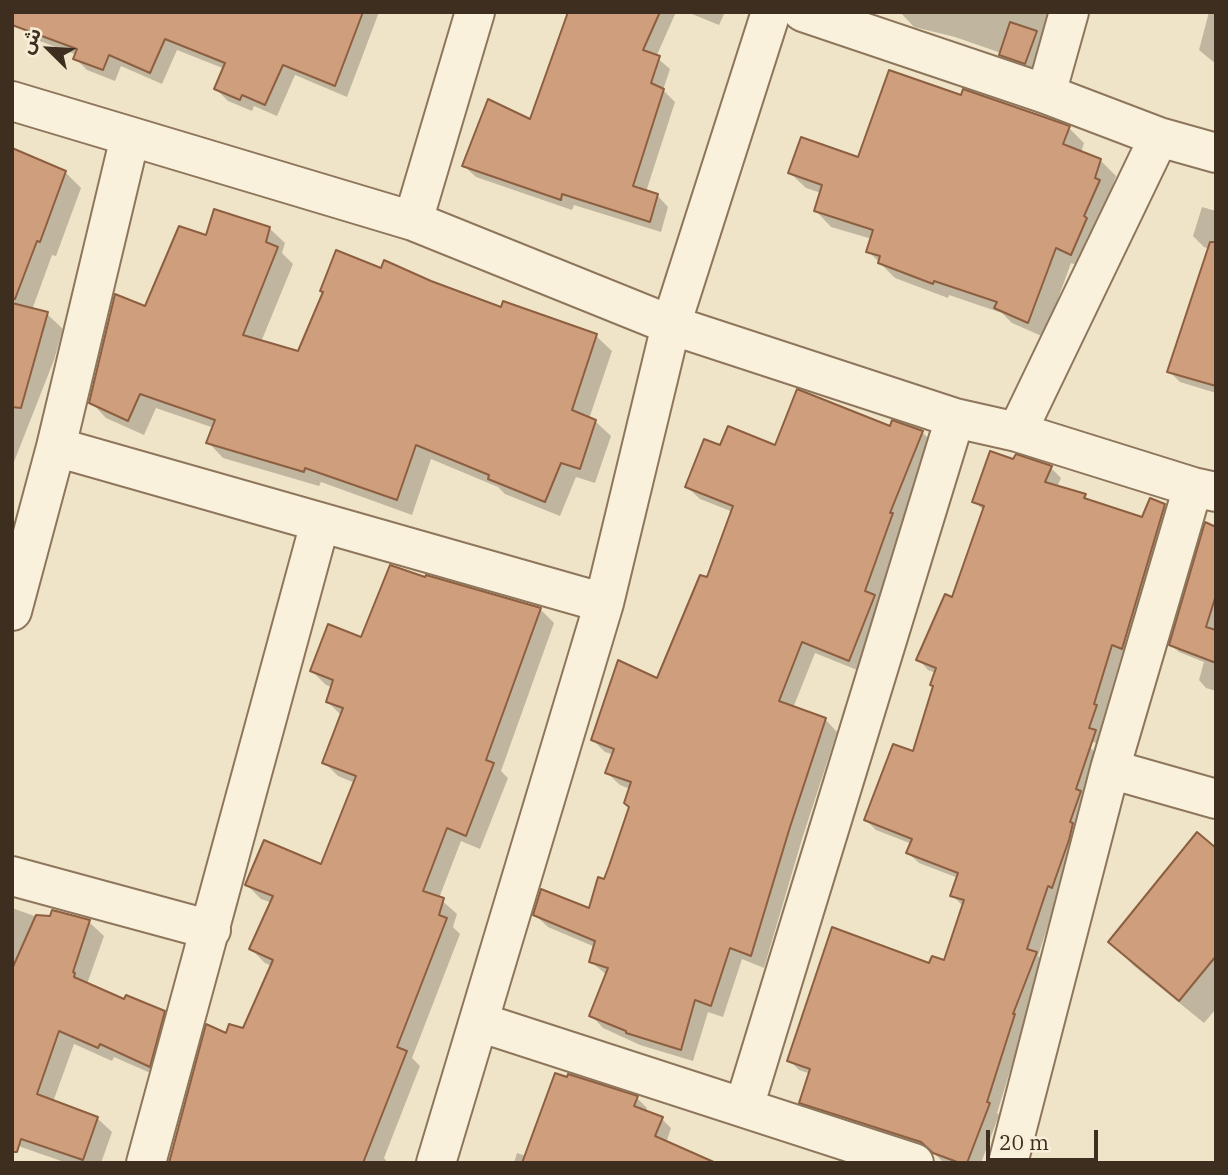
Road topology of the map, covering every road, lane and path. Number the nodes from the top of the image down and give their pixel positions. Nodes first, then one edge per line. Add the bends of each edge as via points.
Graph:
1 (475, 12) edge
2 (771, 12) edge
3 (803, 12) edge
4 (1069, 12) edge
5 (1046, 94) junction
6 (12, 101) edge
7 (130, 136) junction
8 (1159, 137) junction
9 (1216, 153) edge
10 (413, 220) junction
11 (671, 325) junction
12 (955, 418) junction
13 (1017, 432) junction
14 (56, 447) junction
15 (1205, 490) edge
16 (320, 523) junction
17 (604, 603) junction
18 (12, 611) edge
19 (1110, 769) junction
20 (1216, 799) edge
21 (12, 876) edge
22 (211, 930) junction
23 (478, 1022) junction
24 (744, 1107) junction
25 (821, 1148) edge
26 (146, 1163) edge
27 (436, 1163) edge
28 (914, 1163) edge
29 (1009, 1163) edge

1 - 10 street
2 - 11 street
3 - 5 street
4 - 5 street
5 - 8 street
6 - 7 street
7 - 10 street
7 - 14 street
8 - 9 street
8 - 13 street
10 - 11 street
11 - 12 street
11 - 17 street
12 - 13 street
12 - 24 street
13 - 15 street
14 - 16 street
14 - 18 street
15 - 19 street
16 - 17 street
16 - 22 street
17 - 23 street
19 - 20 street
19 - 29 street
21 - 22 street
22 - 26 street
23 - 24 street
23 - 27 street
24 - 25 street
25 - 28 street

